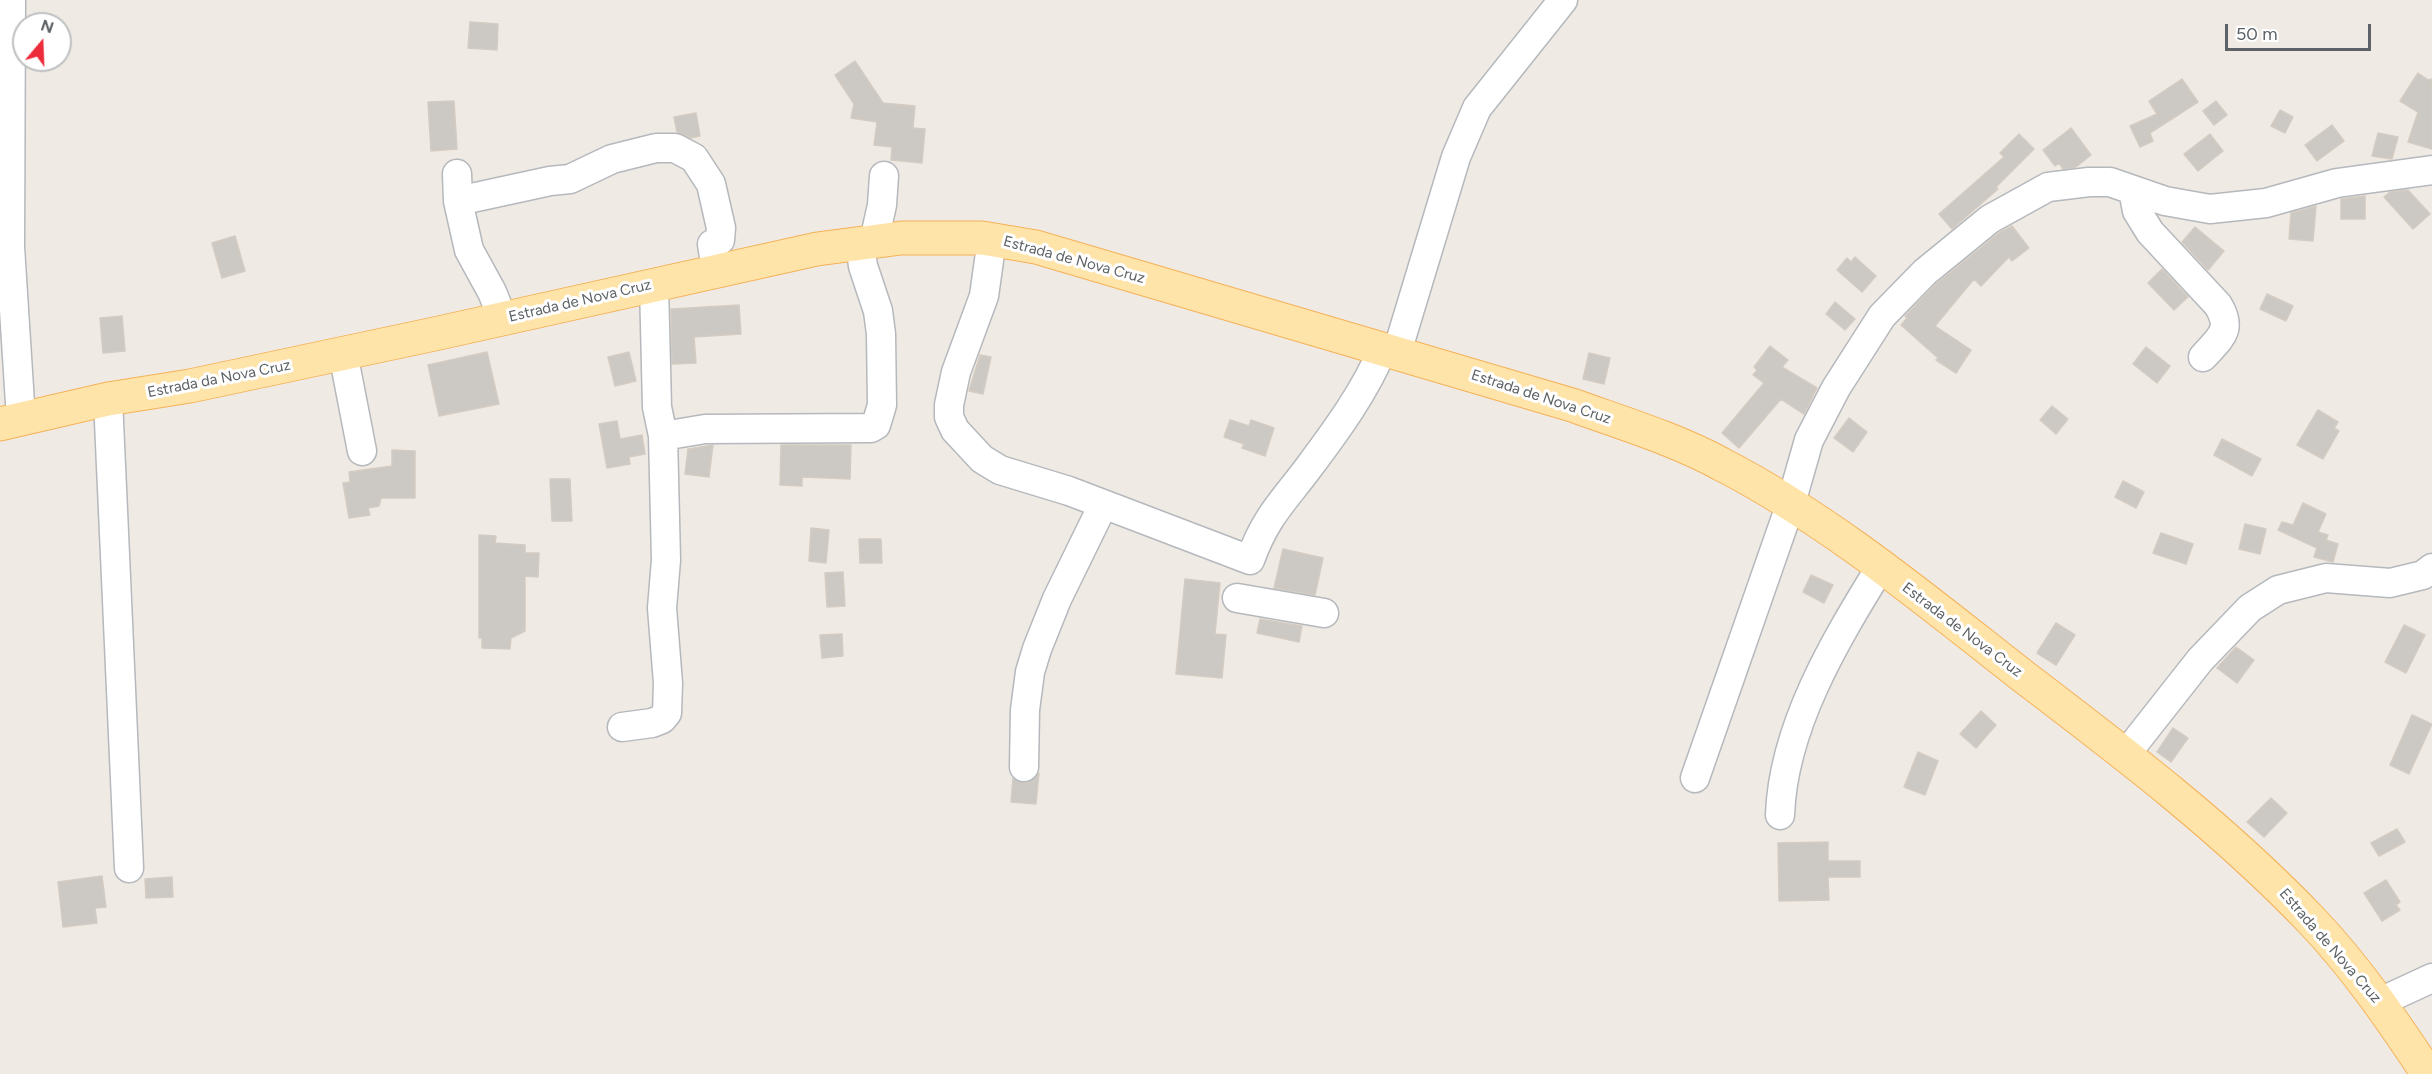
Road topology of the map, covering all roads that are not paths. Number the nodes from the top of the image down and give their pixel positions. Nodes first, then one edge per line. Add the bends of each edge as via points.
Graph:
1 (11, 0) edge
2 (1563, 0) edge
3 (2432, 170) edge
4 (884, 176) dead end
5 (2133, 190) junction
6 (5, 194) edge
7 (992, 239) junction
8 (867, 242) junction
9 (716, 270) junction
10 (654, 285) junction
11 (503, 319) junction
12 (439, 333) joint
13 (1390, 350) junction
14 (343, 353) junction
15 (2203, 357) dead end
16 (108, 399) junction
17 (10, 421) edge
18 (663, 436) junction
19 (362, 451) dead end
20 (1791, 503) junction
21 (1104, 505) junction
22 (1250, 560) junction
23 (1880, 568) junction
24 (2432, 568) edge
25 (1324, 613) dead end
26 (622, 727) dead end
27 (2126, 754) junction
28 (1024, 767) dead end
29 (1695, 778) dead end
30 (1780, 815) dead end
31 (129, 868) dead end
32 (2432, 978) edge
33 (2380, 1002) junction
34 (2428, 1074) edge

1 - 6 street
2 - 13 street via 1477,108 1468,125
3 - 5 street via 2337,183 2266,203 2210,209 2165,201
4 - 8 street via 882,205
5 - 15 street via 2137,210 2150,232 2226,317 2226,327
5 - 20 street via 2110,182 2048,187 1990,219 1924,272 1882,316 1836,388 1809,440
6 - 17 street
7 - 8 main road, Estrada de Nova Cruz via 901,238
7 - 13 main road, Estrada de Nova Cruz via 1036,247
7 - 21 street via 984,296 956,372 949,405 955,430 982,459 1000,470
8 - 9 main road, Estrada de Nova Cruz
8 - 18 street via 863,266 881,334 882,405 876,425 705,429
9 - 10 main road, Estrada de Nova Cruz
9 - 11 street via 711,248 720,240 716,197 694,158 675,148 656,148 612,159 570,179 457,188 469,250
10 - 11 main road, Estrada de Nova Cruz
10 - 18 street via 657,407
11 - 12 main road, Estrada de Nova Cruz
12 - 14 main road, Estrada da Nova Cruz
13 - 20 main road, Estrada de Nova Cruz via 1639,429 1719,462
13 - 22 street via 1265,524
14 - 16 main road, Estrada da Nova Cruz
14 - 19 street
16 - 17 main road, Estrada da Nova Cruz
16 - 31 street
18 - 26 street via 666,560 662,609 667,713 652,723
20 - 23 main road, Estrada de Nova Cruz
20 - 29 street
21 - 22 street
21 - 28 street via 1057,599 1030,672
22 - 25 street via 1234,608
23 - 27 main road, Estrada de Nova Cruz
23 - 30 street via 1856,607 1802,716 1785,771
24 - 27 street via 2423,575 2390,583 2326,578 2278,590 2250,608 2200,660
27 - 33 main road, Estrada de Nova Cruz via 2270,879 2313,922
32 - 33 street
33 - 34 main road, Estrada de Nova Cruz

